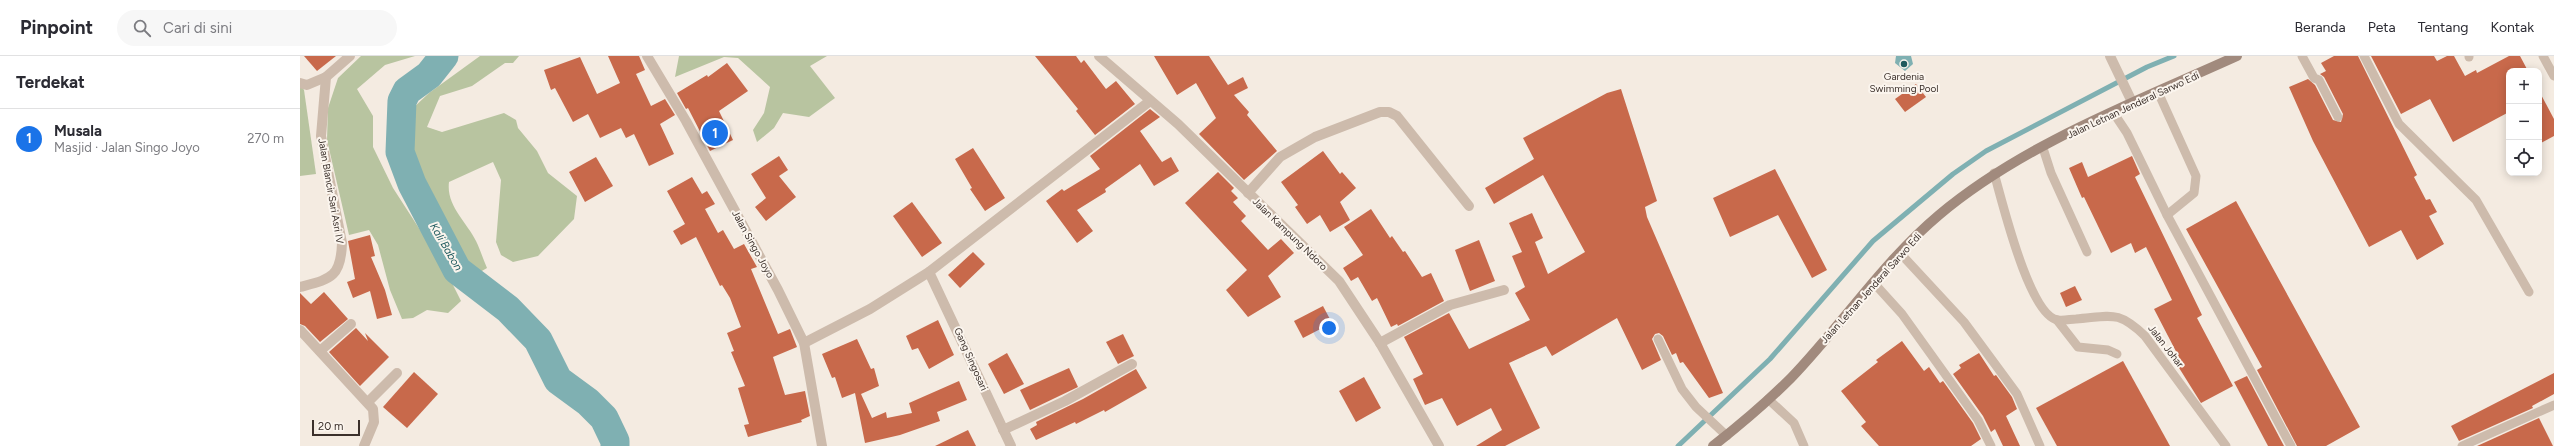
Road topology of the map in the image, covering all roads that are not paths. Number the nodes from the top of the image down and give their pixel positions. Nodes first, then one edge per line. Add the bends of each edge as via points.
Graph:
1 (350, 56) edge
2 (647, 56) edge
3 (1099, 56) edge
4 (2237, 56) edge
5 (2302, 56) edge
6 (2364, 56) edge
7 (2542, 56) edge
8 (2112, 60) edge
9 (2554, 76) edge
10 (326, 77) junction
11 (300, 83) edge
12 (2158, 92) junction
13 (1150, 101) junction
14 (2133, 104) junction
15 (2113, 112) junction
16 (2338, 117) dead end
17 (2043, 148) junction
18 (1994, 173) junction
19 (1248, 193) junction
20 (1469, 206) dead end
21 (2167, 215) junction
22 (2087, 252) dead end
23 (1900, 253) junction
24 (929, 272) junction
25 (1873, 282) junction
26 (300, 288) edge
27 (1504, 290) dead end
28 (2529, 292) dead end
29 (2057, 320) junction
30 (351, 324) dead end
31 (300, 330) edge
32 (1658, 340) dead end
33 (804, 343) junction
34 (1380, 343) junction
35 (320, 351) junction
36 (2117, 354) dead end
37 (1132, 364) dead end
38 (397, 373) dead end
39 (1768, 399) junction
40 (368, 402) junction
41 (2554, 404) edge
42 (1003, 430) junction
43 (1727, 436) junction
44 (364, 446) edge
45 (822, 446) edge
46 (1011, 446) edge
47 (1439, 446) edge
48 (1713, 446) edge
49 (1804, 446) edge
50 (1991, 446) edge
51 (2040, 446) edge
52 (2226, 446) edge
53 (2291, 446) edge
54 (2462, 446) edge

1 - 10 street
2 - 33 street, Jalan Singo Joyo via 686,121
3 - 13 street, Jalan Kampung Ndoro
4 - 12 main road, Jalan Letnan Jenderal Sarwo Edi
5 - 16 lane via 2314,78 2319,80
6 - 28 lane via 2399,124 2476,200
7 - 9 lane
8 - 14 street
10 - 11 street via 307,85
10 - 26 street, Jalan Blancir Sari Asri IV via 321,136 342,243 342,261 331,277
12 - 14 main road, Jalan Letnan Jenderal Sarwo Edi
12 - 21 lane via 2196,176 2194,193
13 - 19 street, Jalan Kampung Ndoro via 1178,124
13 - 24 street
14 - 15 main road, Jalan Letnan Jenderal Sarwo Edi
15 - 17 main road, Jalan Letnan Jenderal Sarwo Edi
15 - 21 lane via 2127,133
17 - 18 main road, Jalan Letnan Jenderal Sarwo Edi
17 - 22 lane via 2051,173
18 - 23 main road, Jalan Letnan Jenderal Sarwo Edi via 1937,216
18 - 29 lane via 2022,268 2041,307 2046,314
19 - 20 street via 1280,157 1315,137 1380,112 1389,112 1397,116
19 - 34 street, Jalan Kampung Ndoro via 1339,281
21 - 53 lane
23 - 25 main road, Jalan Letnan Jenderal Sarwo Edi
23 - 51 lane via 1964,322 2016,394
24 - 33 street via 870,309
24 - 42 street, Gang Singosari
25 - 39 main road, Jalan Letnan Jenderal Sarwo Edi via 1791,377
25 - 50 lane via 1902,314 1978,420
27 - 34 street via 1450,305
29 - 36 lane via 2078,347 2108,350
29 - 52 lane, Jalan Johar via 2117,315 2130,322 2146,336
30 - 35 street
31 - 35 street
32 - 43 lane via 1682,388 1696,407
33 - 45 street, Jalan Singo Joyo
34 - 47 street, Jalan Kampung Ndoro
35 - 40 street
37 - 42 street via 1065,401
38 - 40 street
39 - 43 main road, Jalan Letnan Jenderal Sarwo Edi
39 - 49 lane via 1794,423
40 - 44 street via 373,409 374,422
41 - 54 lane
42 - 46 street, Gang Singosari
43 - 48 main road, Jalan Letnan Jenderal Sarwo Edi

